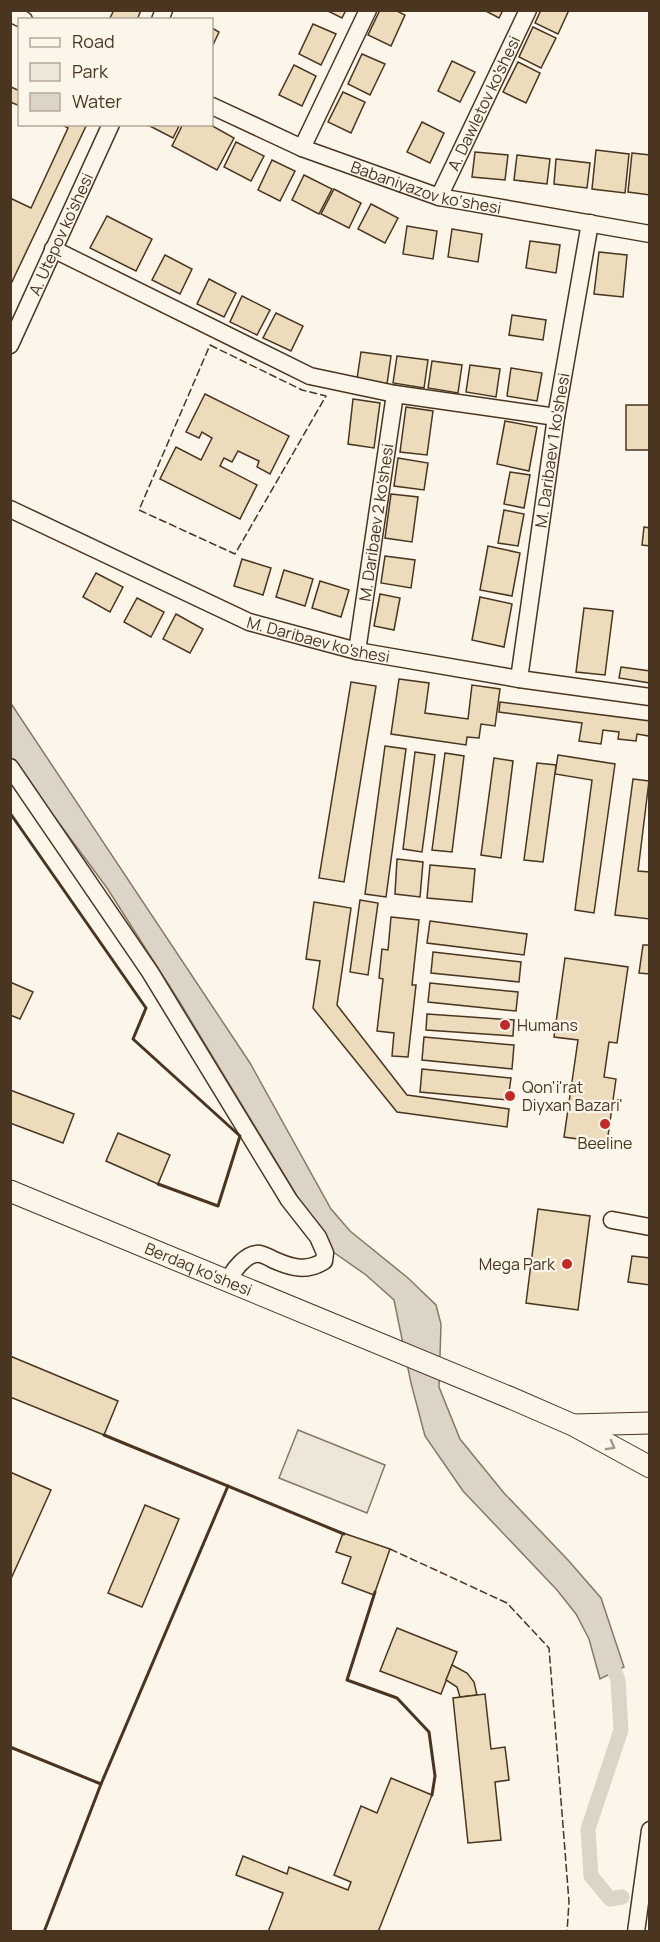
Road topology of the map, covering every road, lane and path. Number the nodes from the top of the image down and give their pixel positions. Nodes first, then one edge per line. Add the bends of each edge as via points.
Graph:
1 (368, 10) edge
2 (528, 10) edge
3 (213, 106) edge
4 (110, 126) edge
5 (302, 148) junction
6 (439, 197) junction
7 (590, 223) junction
8 (650, 234) edge
9 (53, 249) junction
10 (10, 345) edge
11 (396, 394) junction
12 (556, 417) junction
13 (10, 509) edge
14 (357, 651) junction
15 (519, 679) junction
16 (650, 698) edge
17 (10, 767) edge
18 (10, 1191) edge
19 (612, 1220) dead end
20 (650, 1227) edge
21 (228, 1281) junction
22 (650, 1423) edge
23 (573, 1425) junction
24 (650, 1467) edge
25 (650, 1830) edge
26 (636, 1932) edge

1 - 5 street
2 - 6 street, A. Dawletov ko'shesi
3 - 5 street, Babaniyazov ko‘shesi
4 - 9 street, A. Utepov ko'shesi
5 - 6 street, Babaniyazov ko‘shesi
6 - 7 street, Babaniyazov ko‘shesi
7 - 8 street, Babaniyazov ko‘shesi
7 - 12 street, M. Daribaev 1 ko'shesi
9 - 10 street, A. Utepov ko'shesi
9 - 11 street via 310,376
11 - 12 street
11 - 14 street, M. Daribaev 2 ko'shesi
12 - 15 street, M. Daribaev 1 ko'shesi
13 - 14 street, M. Daribaev ko'shesi via 249,622
14 - 15 street, M. Daribaev ko'shesi
15 - 16 street, M. Daribaev ko'shesi
17 - 21 street via 150,972 325,1253 324,1262 313,1269 290,1267 259,1254 234,1269
18 - 21 main road, Berdaq ko'shesi
19 - 20 street
21 - 23 main road, Berdaq ko'shesi
22 - 23 main road
23 -> 24 main road, Berdaq ko'shesi
25 - 26 street

